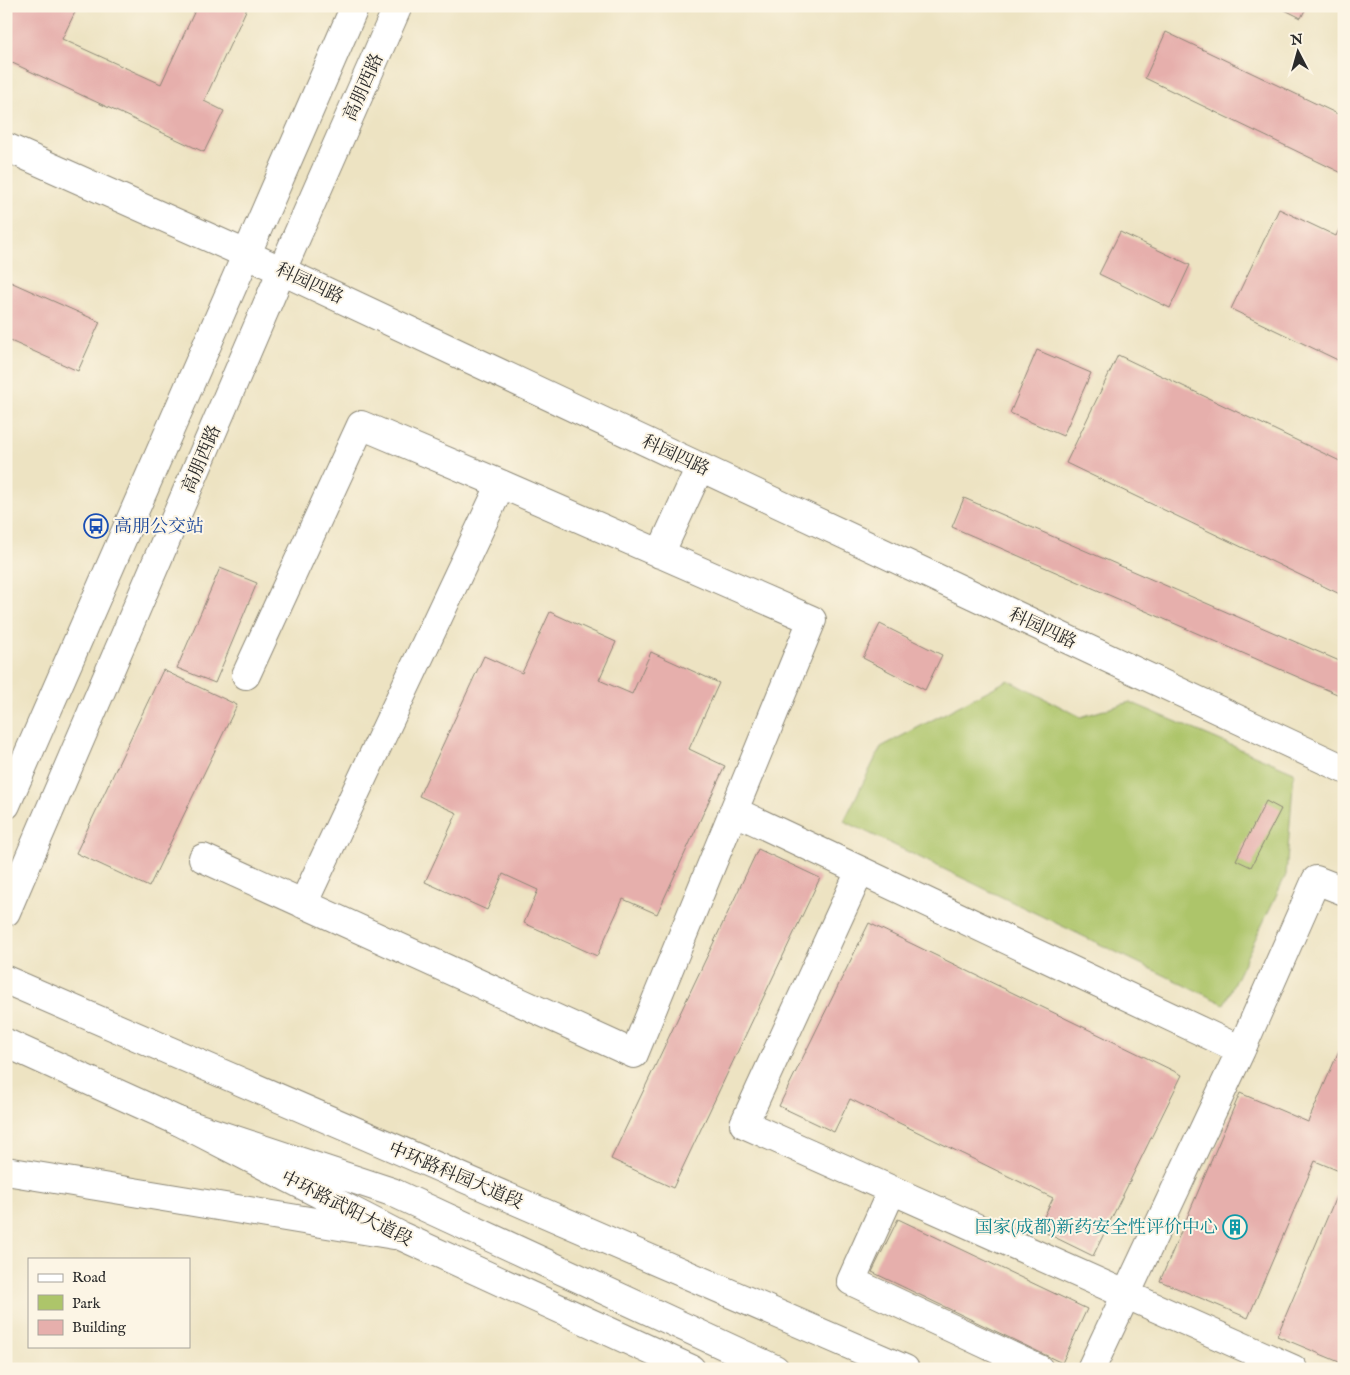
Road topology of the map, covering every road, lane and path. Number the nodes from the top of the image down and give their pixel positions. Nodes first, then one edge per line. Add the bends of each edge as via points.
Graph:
1 (355, 6) edge
2 (398, 6) edge
3 (6, 147) edge
4 (246, 254) junction
5 (282, 270) junction
6 (700, 467) junction
7 (501, 484) junction
8 (660, 554) junction
9 (246, 675) dead end
10 (1344, 769) edge
11 (6, 805) edge
12 (734, 811) junction
13 (203, 858) dead end
14 (860, 871) junction
15 (1344, 891) edge
16 (302, 904) junction
17 (6, 912) edge
18 (6, 980) edge
19 (6, 1043) edge
20 (1241, 1050) junction
21 (178, 1121) junction
22 (6, 1171) edge
23 (892, 1190) junction
24 (400, 1236) junction
25 (1127, 1295) junction
26 (691, 1369) edge
27 (775, 1369) edge
28 (906, 1369) edge
29 (1039, 1369) edge
30 (1091, 1369) edge
31 (1293, 1369) edge

1 - 4 main road
2 - 5 main road, 高朋西路
3 - 4 main road, 科园四路
4 - 5 main road, 科园四路
4 - 11 main road
5 - 6 main road, 科园四路
5 - 17 main road, 高朋西路
6 - 8 main road
6 - 10 main road, 科园四路
7 - 8 main road
7 - 9 main road via 361,425
7 - 16 main road
8 - 12 main road via 812,620
12 - 14 main road
12 - 16 main road via 634,1054
13 - 16 main road
14 - 20 main road
14 - 23 main road via 744,1124
15 - 20 main road via 1316,880
18 - 28 main road, 中环路科园大道段
19 - 21 main road, 中环路武阳大道段
20 - 25 main road
21 - 24 main road, 中环路武阳大道段
21 - 27 main road via 392,1192
22 - 24 main road
23 - 25 main road
23 - 29 main road via 851,1281
24 - 26 main road, 中环路武阳大道段
25 - 30 main road
25 - 31 main road

